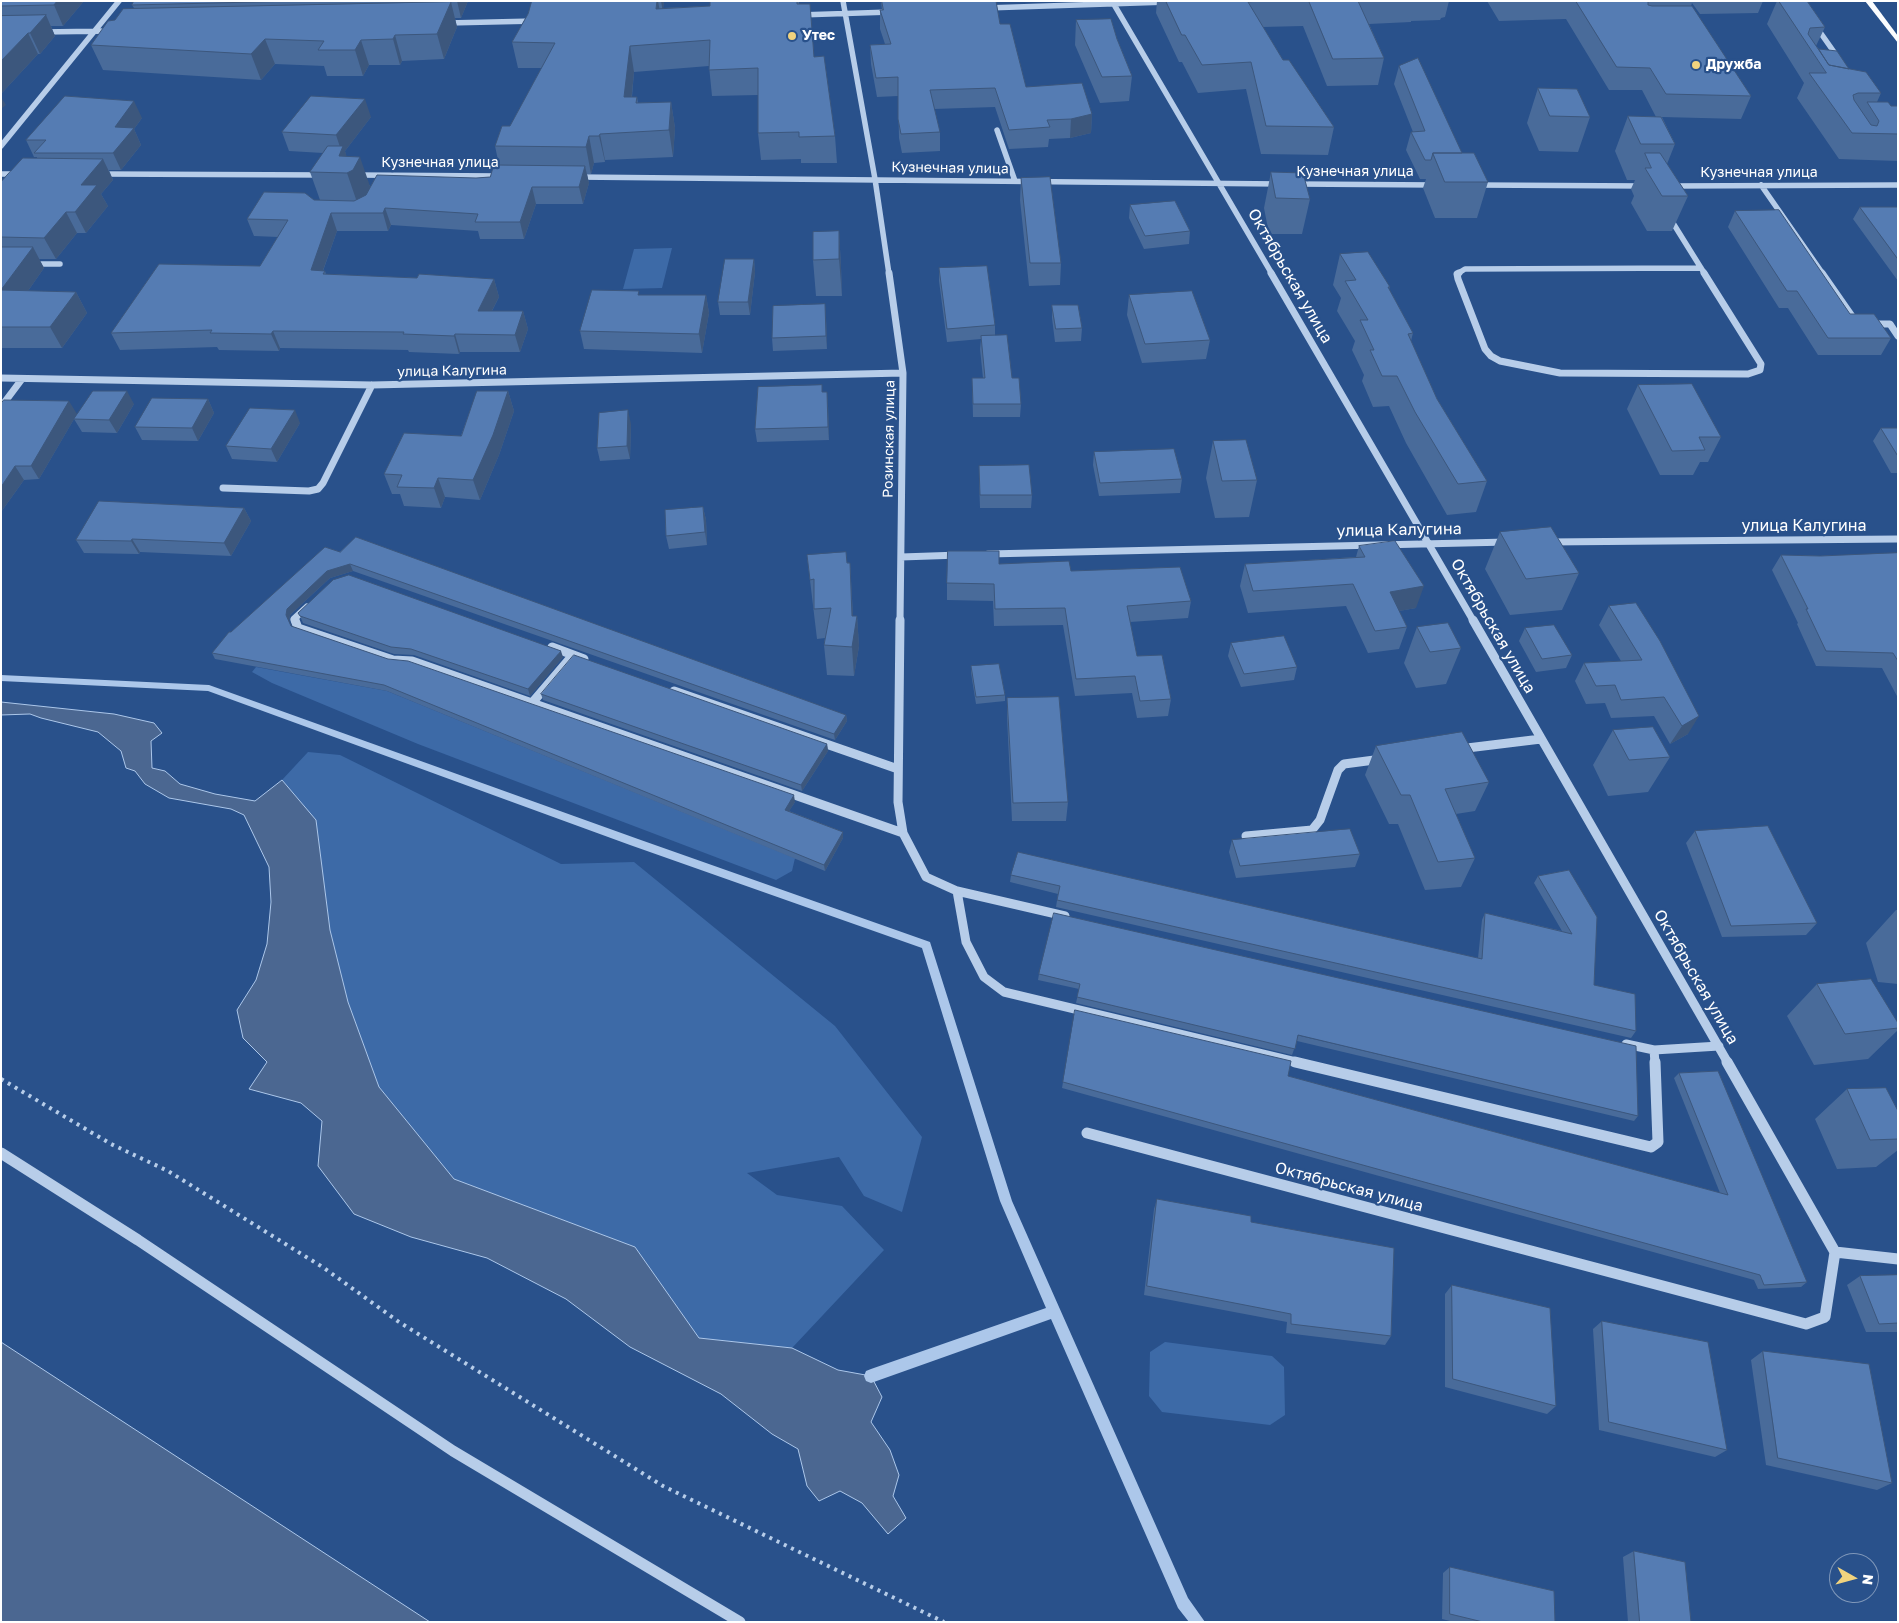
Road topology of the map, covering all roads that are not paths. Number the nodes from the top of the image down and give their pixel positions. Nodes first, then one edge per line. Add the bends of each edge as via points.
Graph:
1 (119, 1) edge
2 (843, 1) edge
3 (1868, 1) edge
4 (1112, 2) edge
5 (1170, 2) edge
6 (984, 8) edge
7 (894, 12) edge
8 (845, 14) junction
9 (795, 15) edge
10 (1812, 20) edge
11 (545, 21) edge
12 (436, 24) edge
13 (96, 31) junction
14 (116, 31) edge
15 (39, 32) edge
16 (1898, 41) edge
17 (1823, 56) edge
18 (997, 130) dead end
19 (1, 146) edge
20 (1, 174) edge
21 (31, 174) edge
22 (89, 174) edge
23 (334, 175) edge
24 (352, 175) edge
25 (387, 176) junction
26 (506, 176) edge
27 (566, 177) edge
28 (875, 179) junction
29 (1015, 181) junction
30 (382, 184) edge
31 (1219, 184) junction
32 (1444, 185) edge
33 (1473, 185) edge
34 (1761, 185) junction
35 (1898, 185) edge
36 (1650, 186) edge
37 (1668, 186) edge
38 (1665, 210) edge
39 (21, 264) edge
40 (60, 264) dead end
41 (1702, 268) junction
42 (1890, 324) junction
43 (1898, 325) edge
44 (1898, 336) edge
45 (903, 372) junction
46 (1, 378) edge
47 (22, 379) junction
48 (372, 385) junction
49 (1, 407) edge
50 (223, 488) dead end
51 (1898, 539) edge
52 (1428, 542) junction
53 (1516, 542) edge
54 (1535, 542) edge
55 (981, 554) edge
56 (971, 555) edge
57 (901, 556) junction
58 (314, 601) edge
59 (546, 645) edge
60 (573, 655) junction
61 (592, 662) edge
62 (666, 688) edge
63 (532, 703) junction
64 (1541, 739) junction
65 (1452, 750) edge
66 (1393, 758) edge
67 (898, 769) junction
68 (903, 833) junction
69 (1246, 836) dead end
70 (957, 892) junction
71 (1073, 918) edge
72 (1615, 1042) edge
73 (1719, 1046) junction
74 (1654, 1050) junction
75 (1087, 1133) dead end
76 (1, 1153) edge
77 (1835, 1252) junction
78 (1898, 1259) edge
79 (740, 1622) edge

1 - 13 street
2 - 8 street, Розинская улица
3 - 16 main road
4 - 5 street
4 - 6 street
4 - 31 street, Октябрьская улица
7 - 8 street
8 - 9 street
8 - 28 street, Розинская улица
10 - 17 street via 1834,52 1832,56
11 - 12 street
13 - 14 street
13 - 15 street
13 - 19 street
18 - 29 street
20 - 21 street
22 - 23 street
24 - 25 street, Кузнечная улица
25 - 26 street, Кузнечная улица
25 - 30 street
27 - 28 street, Кузнечная улица
28 - 29 street, Кузнечная улица
28 - 45 street, Розинская улица
29 - 31 street, Кузнечная улица
31 - 32 street, Кузнечная улица
31 - 52 street, Октябрьская улица
33 - 36 street
34 - 35 street, Кузнечная улица
34 - 37 street, Кузнечная улица
34 - 42 street via 1854,319 1861,323
38 - 41 street
39 - 40 street
41 - 41 street via 1761,364 1760,370 1748,374 1560,374 1500,361 1485,349 1457,274 1465,269
42 - 43 street
42 - 44 street
45 - 48 street, улица Калугина
45 - 57 street, Розинская улица
46 - 47 street, улица Калугина
47 - 48 street, улица Калугина
47 - 49 street
48 - 50 street via 318,489
51 - 54 street, улица Калугина
52 - 53 street, улица Калугина
52 - 55 street, улица Калугина
52 - 64 street, Октябрьская улица
56 - 57 street
57 - 67 street, Розинская улица
58 - 63 street via 294,619 298,628 393,660 412,661
59 - 60 street
60 - 61 street
60 - 63 street
62 - 67 street
63 - 68 street
64 - 65 street
64 - 73 street, Октябрьская улица
66 - 69 street via 1344,764 1338,770 1320,820 1312,830
67 - 68 street, Розинская улица via 898,802
68 - 70 street, Розинская улица via 926,877
70 - 71 street
70 - 74 street via 966,942 984,977 1004,992 1651,1148 1658,1142
72 - 74 street
73 - 74 street
73 - 77 street, Октябрьская улица
75 - 77 street, Октябрьская улица via 1806,1324 1825,1317
76 - 79 street via 138,1240 453,1451
77 - 78 street

